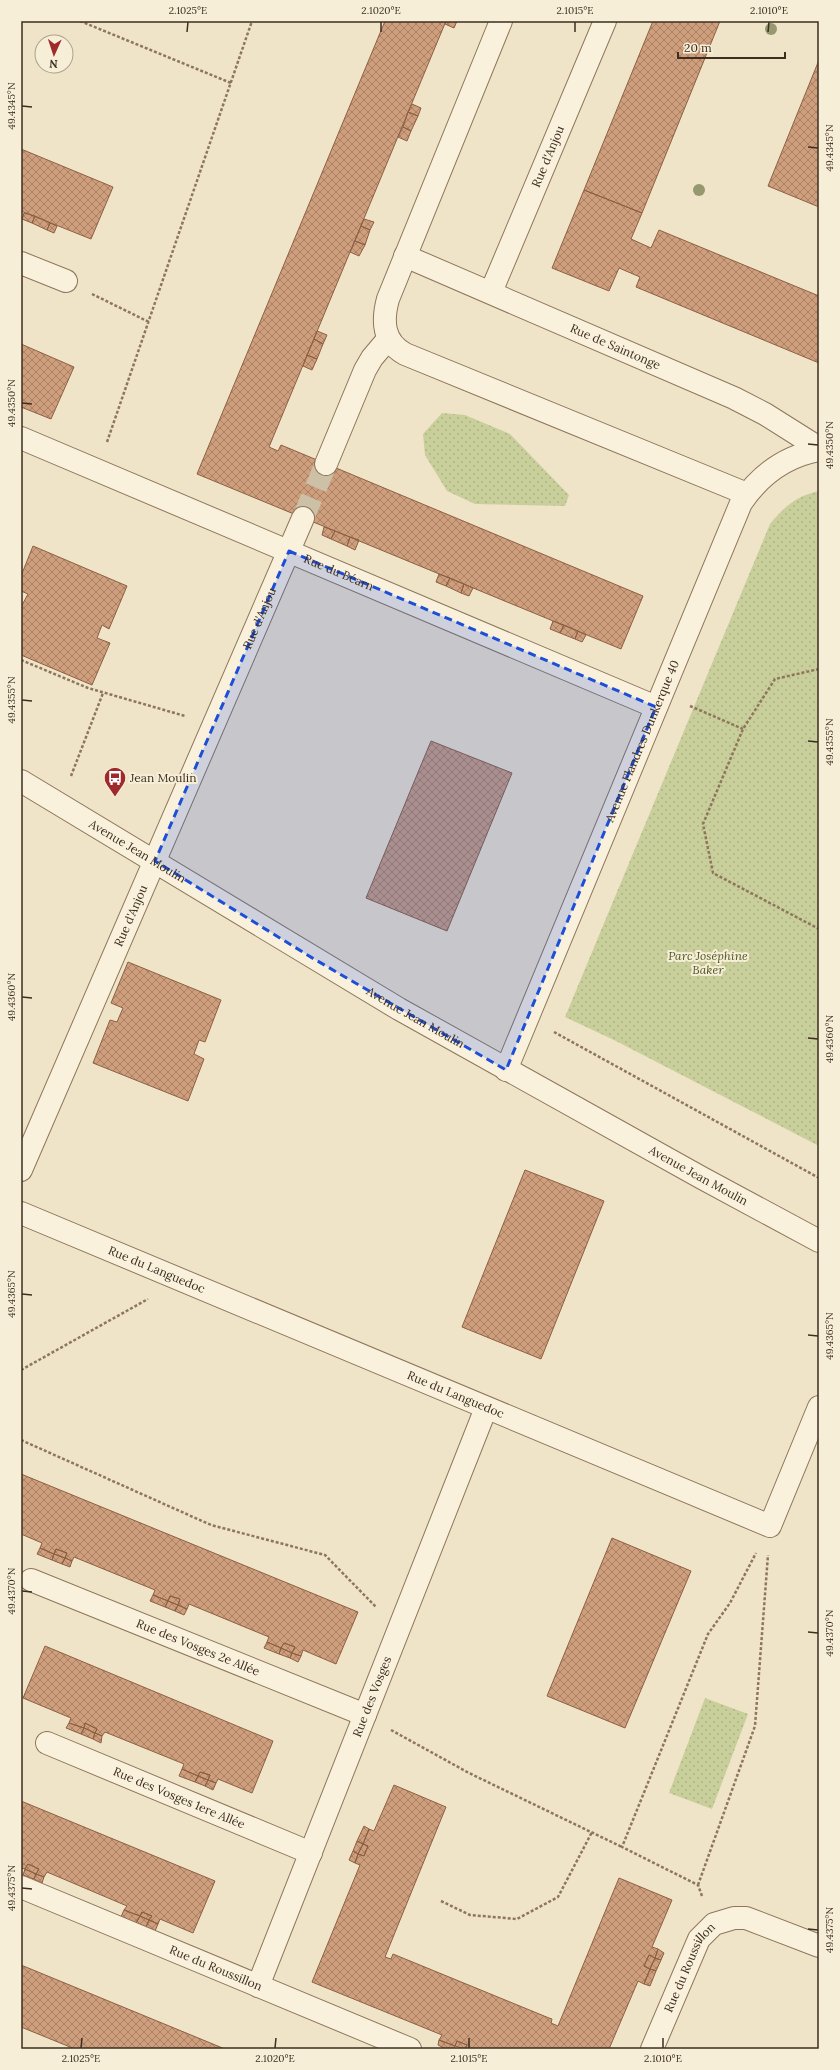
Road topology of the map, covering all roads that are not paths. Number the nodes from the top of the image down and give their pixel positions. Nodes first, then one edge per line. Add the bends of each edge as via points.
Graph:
1 (501, 21) edge
2 (605, 21) edge
3 (405, 256) junction
4 (21, 263) edge
5 (66, 281) road end
6 (491, 292) junction
7 (388, 339) junction
8 (21, 438) edge
9 (819, 449) edge
10 (326, 464) tunnel mouth
11 (747, 494) junction
12 (303, 518) tunnel mouth
13 (289, 551) junction
14 (659, 701) junction
15 (21, 780) edge
16 (154, 861) junction
17 (506, 1070) junction
18 (21, 1170) edge
19 (21, 1213) edge
20 (819, 1241) edge
21 (819, 1407) edge
22 (486, 1408) junction
23 (31, 1580) dead end
24 (365, 1716) junction
25 (47, 1743) dead end
26 (311, 1853) junction
27 (21, 1887) edge
28 (819, 1946) edge
29 (258, 1986) junction
30 (410, 2049) edge
31 (652, 2049) edge

1 - 3 street
2 - 6 street, Rue d'Anjou
3 - 6 street, Rue de Saintonge
3 - 7 street via 384,317
4 - 5 street
6 - 9 street, Rue de Saintonge via 734,398 765,414
7 - 10 street via 365,370
7 - 11 street via 405,354
8 - 13 street, Rue du Béarn
9 - 11 street, Avenue Flandres Dunkerque 40 via 776,466
11 - 14 street, Avenue Flandres Dunkerque 40 via 741,503
12 - 13 street, Rue d'Anjou
13 - 14 street, Rue du Béarn
13 - 16 street, Rue d'Anjou
14 - 17 street, Avenue Flandres Dunkerque 40
15 - 16 street, Avenue Jean Moulin
16 - 17 street, Avenue Jean Moulin via 314,959
16 - 18 street, Rue d'Anjou
17 - 20 street, Avenue Jean Moulin
19 - 22 street, Rue du Languedoc
21 - 22 street, Rue du Languedoc via 770,1526
22 - 24 street, Rue des Vosges
23 - 24 street, Rue des Vosges 2e Allée
24 - 26 street, Rue des Vosges
25 - 26 street, Rue des Vosges 1ere Allée
26 - 29 street, Rue des Vosges
27 - 29 street, Rue du Roussillon
28 - 31 street, Rue du Roussillon via 746,1918 734,1918 714,1924 698,1938
29 - 30 street, Rue du Roussillon

